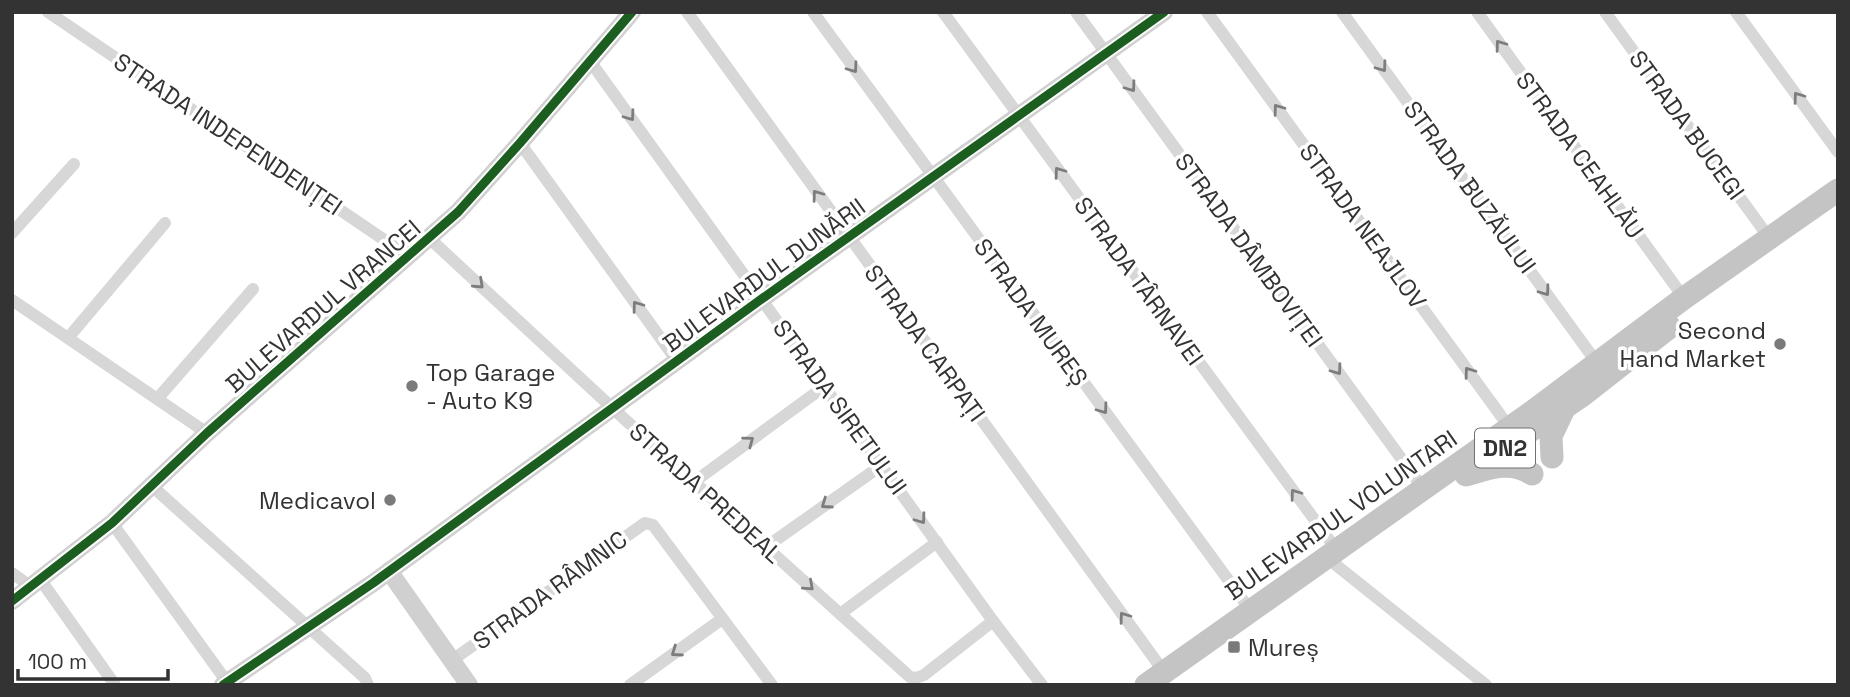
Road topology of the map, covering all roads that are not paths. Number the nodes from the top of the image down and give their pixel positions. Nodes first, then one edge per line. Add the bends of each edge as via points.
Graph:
1 (48, 12) edge
2 (632, 12) edge
3 (687, 12) edge
4 (813, 12) edge
5 (943, 12) edge
6 (1076, 12) edge
7 (1164, 12) edge
8 (1207, 12) edge
9 (1342, 12) edge
10 (1477, 12) edge
11 (1605, 12) edge
12 (1736, 12) edge
13 (1106, 54) junction
14 (590, 61) junction
15 (1019, 117) junction
16 (520, 144) junction
17 (1838, 152) edge
18 (74, 164) dead end
19 (932, 178) junction
20 (1838, 190) edge
21 (1838, 206) edge
22 (165, 223) dead end
23 (12, 233) edge
24 (429, 238) junction
25 (849, 238) junction
26 (1770, 239) junction
27 (408, 257) junction
28 (253, 289) dead end
29 (762, 298) junction
30 (1684, 298) junction
31 (12, 300) edge
32 (68, 338) junction
33 (677, 361) junction
34 (1597, 363) junction
35 (825, 386) junction
36 (158, 398) junction
37 (1564, 408) junction
38 (613, 409) junction
39 (207, 433) junction
40 (1514, 433) junction
41 (1552, 457) dead end
42 (882, 465) junction
43 (1532, 474) dead end
44 (1466, 475) junction
45 (694, 482) junction
46 (153, 487) junction
47 (1422, 487) junction
48 (112, 523) junction
49 (937, 542) junction
50 (766, 547) junction
51 (1336, 557) junction
52 (389, 571) junction
53 (12, 573) edge
54 (35, 582) junction
55 (12, 601) edge
56 (1251, 611) junction
57 (841, 614) junction
58 (722, 619) junction
59 (993, 621) junction
60 (308, 627) junction
61 (451, 661) junction
62 (1159, 680) edge
63 (769, 681) edge
64 (225, 683) edge
65 (115, 685) edge
66 (368, 685) edge
67 (469, 685) edge
68 (630, 685) edge
69 (755, 685) edge
70 (1041, 685) edge
71 (1486, 685) edge

1 - 27 street, STRADA INDEPENDENȚEI
2 - 14 street, BULEVARDUL VRANCEI
25 -> 3 street, STRADA CARPAȚI
4 -> 19 street, STRADA MUREȘ
5 - 15 street, STRADA TÂRNAVEI
6 - 13 street, STRADA DÂMBOVIȚEI
7 - 13 street, BULEVARDUL DUNĂRII
40 -> 8 street, STRADA NEAJLOV
9 -> 34 street, STRADA BUZĂULUI
30 -> 10 street, STRADA CEAHLĂU
11 - 26 street, STRADA BUCEGI
17 -> 12 street
13 - 15 street, BULEVARDUL DUNĂRII
13 -> 47 street, STRADA DÂMBOVIȚEI
14 - 16 street, BULEVARDUL VRANCEI
14 -> 29 street, STRADA SIRETULUI
15 - 19 street, BULEVARDUL DUNĂRII
51 -> 15 street, STRADA TÂRNAVEI
16 - 24 street, BULEVARDUL VRANCEI
33 -> 16 street
18 - 23 street
19 - 25 street, BULEVARDUL DUNĂRII
19 -> 56 street, STRADA MUREȘ
20 - 26 highway, BULEVARDUL VOLUNTARI / DN2
21 - 37 highway, BULEVARDUL VOLUNTARI / DN2
22 - 32 street
24 - 27 street, BULEVARDUL VRANCEI
24 -> 38 street, STRADA PREDEAL
25 - 29 street, BULEVARDUL DUNĂRII
62 -> 25 street, STRADA CARPAȚI
26 - 30 highway, BULEVARDUL VOLUNTARI / DN2
27 - 39 street, BULEVARDUL VRANCEI
28 - 36 street
29 - 33 street, BULEVARDUL DUNĂRII
29 - 35 street, STRADA SIRETULUI
30 - 34 highway, BULEVARDUL VOLUNTARI / DN2
31 - 32 street
32 - 36 street
33 - 38 street, BULEVARDUL DUNĂRII
34 - 40 highway, BULEVARDUL VOLUNTARI / DN2
35 - 42 street, STRADA SIRETULUI
45 -> 35 street
36 - 39 street
37 - 40 highway, BULEVARDUL VOLUNTARI / DN2
37 - 41 highway via 1551,436
38 - 45 street, STRADA PREDEAL
38 - 52 street, BULEVARDUL DUNĂRII
39 - 46 street, BULEVARDUL VRANCEI
40 - 44 highway, BULEVARDUL VOLUNTARI / DN2
40 - 47 highway, BULEVARDUL VOLUNTARI / DN2
42 -> 49 street, STRADA SIRETULUI
42 -> 50 street
43 - 44 highway via 1509,465
44 - 51 highway, BULEVARDUL VOLUNTARI / DN2
45 - 50 street, STRADA PREDEAL
46 - 48 street, BULEVARDUL VRANCEI
46 - 60 street
47 - 51 highway, BULEVARDUL VOLUNTARI / DN2
48 - 54 street, BULEVARDUL VRANCEI
48 - 64 street
49 - 57 street
49 - 59 street, STRADA SIRETULUI
50 -> 57 street, STRADA PREDEAL
51 - 56 highway, BULEVARDUL VOLUNTARI / DN2
51 - 62 highway, BULEVARDUL VOLUNTARI / DN2
51 - 71 street, STRADA TÂRNAVEI
52 - 60 street, BULEVARDUL DUNĂRII
52 - 61 street
53 - 54 street
54 - 55 street, BULEVARDUL VRANCEI
54 - 65 street
56 - 62 highway, BULEVARDUL VOLUNTARI / DN2
57 - 59 street, STRADA PREDEAL via 916,678
58 - 61 street, STRADA RÂMNIC via 653,525 645,523
58 - 63 street
58 -> 68 street
59 - 70 street, STRADA SIRETULUI
60 - 64 street, BULEVARDUL DUNĂRII
60 - 66 street
61 - 67 street
63 - 69 street

